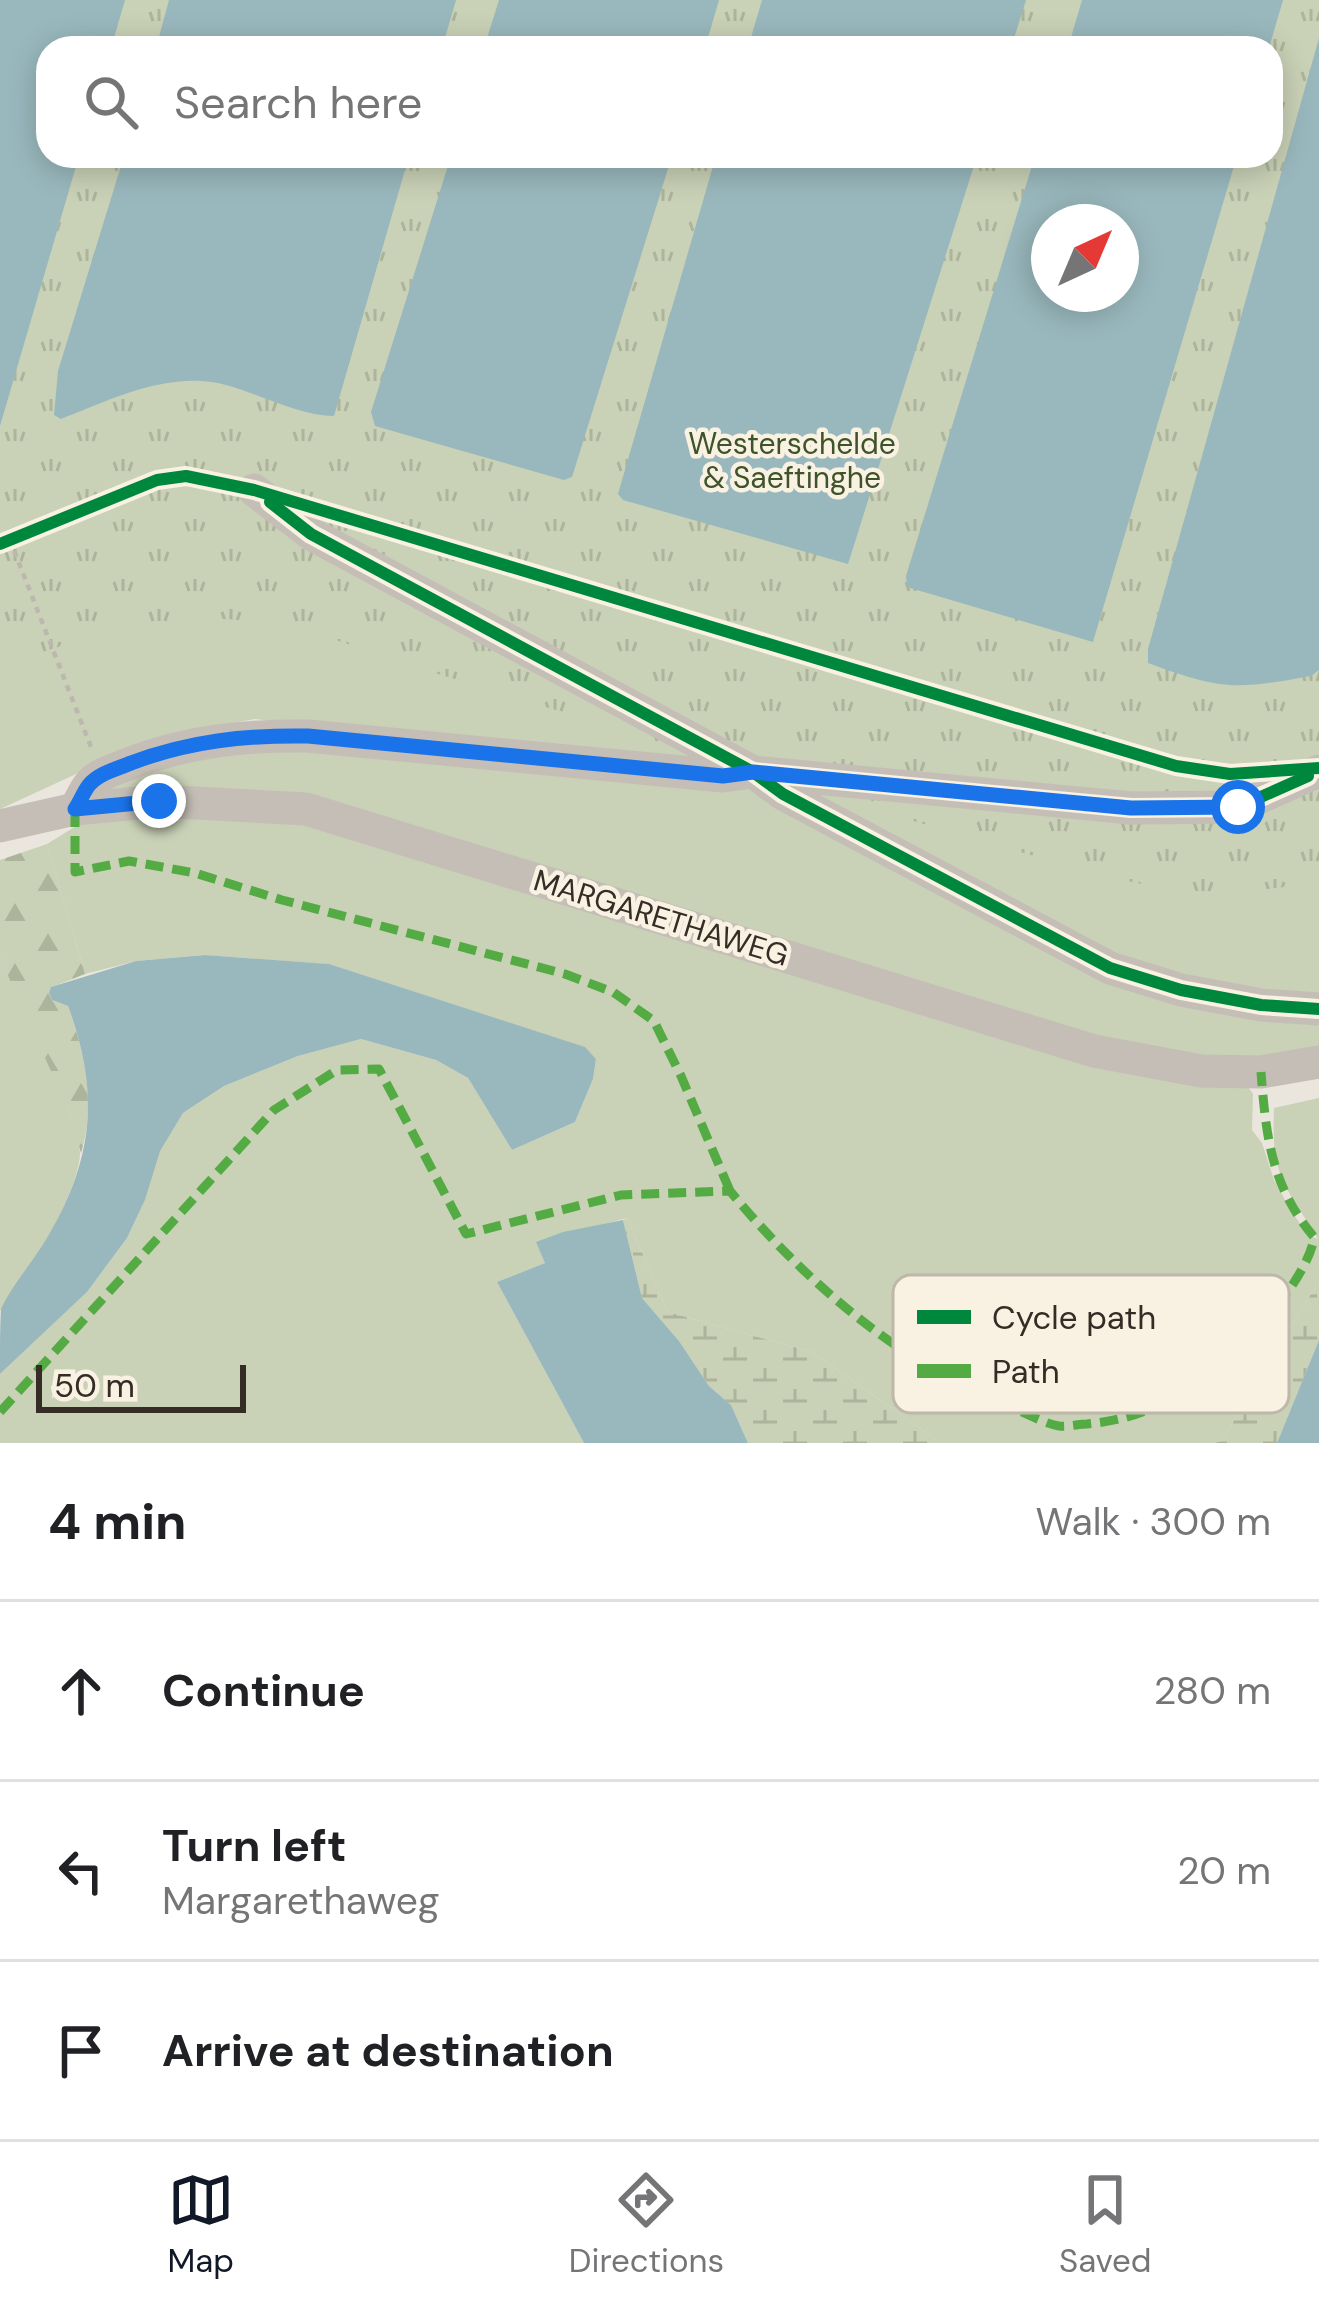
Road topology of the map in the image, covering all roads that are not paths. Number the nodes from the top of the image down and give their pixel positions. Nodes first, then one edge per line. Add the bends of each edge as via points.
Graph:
1 (254, 490) dead end
2 (1319, 771) edge
3 (753, 772) junction
4 (75, 809) junction
5 (0, 826) edge
6 (1319, 1009) edge
7 (1319, 1062) edge

1 - 3 street via 311,534
2 - 3 street via 1238,807 1131,808
3 - 4 street via 723,776 266,735 168,749 102,774
3 - 6 street via 1110,968 1181,990
4 - 5 street, MARGARETHAWEG
4 - 7 street, MARGARETHAWEG via 159,801 306,809 1094,1051 1201,1071

